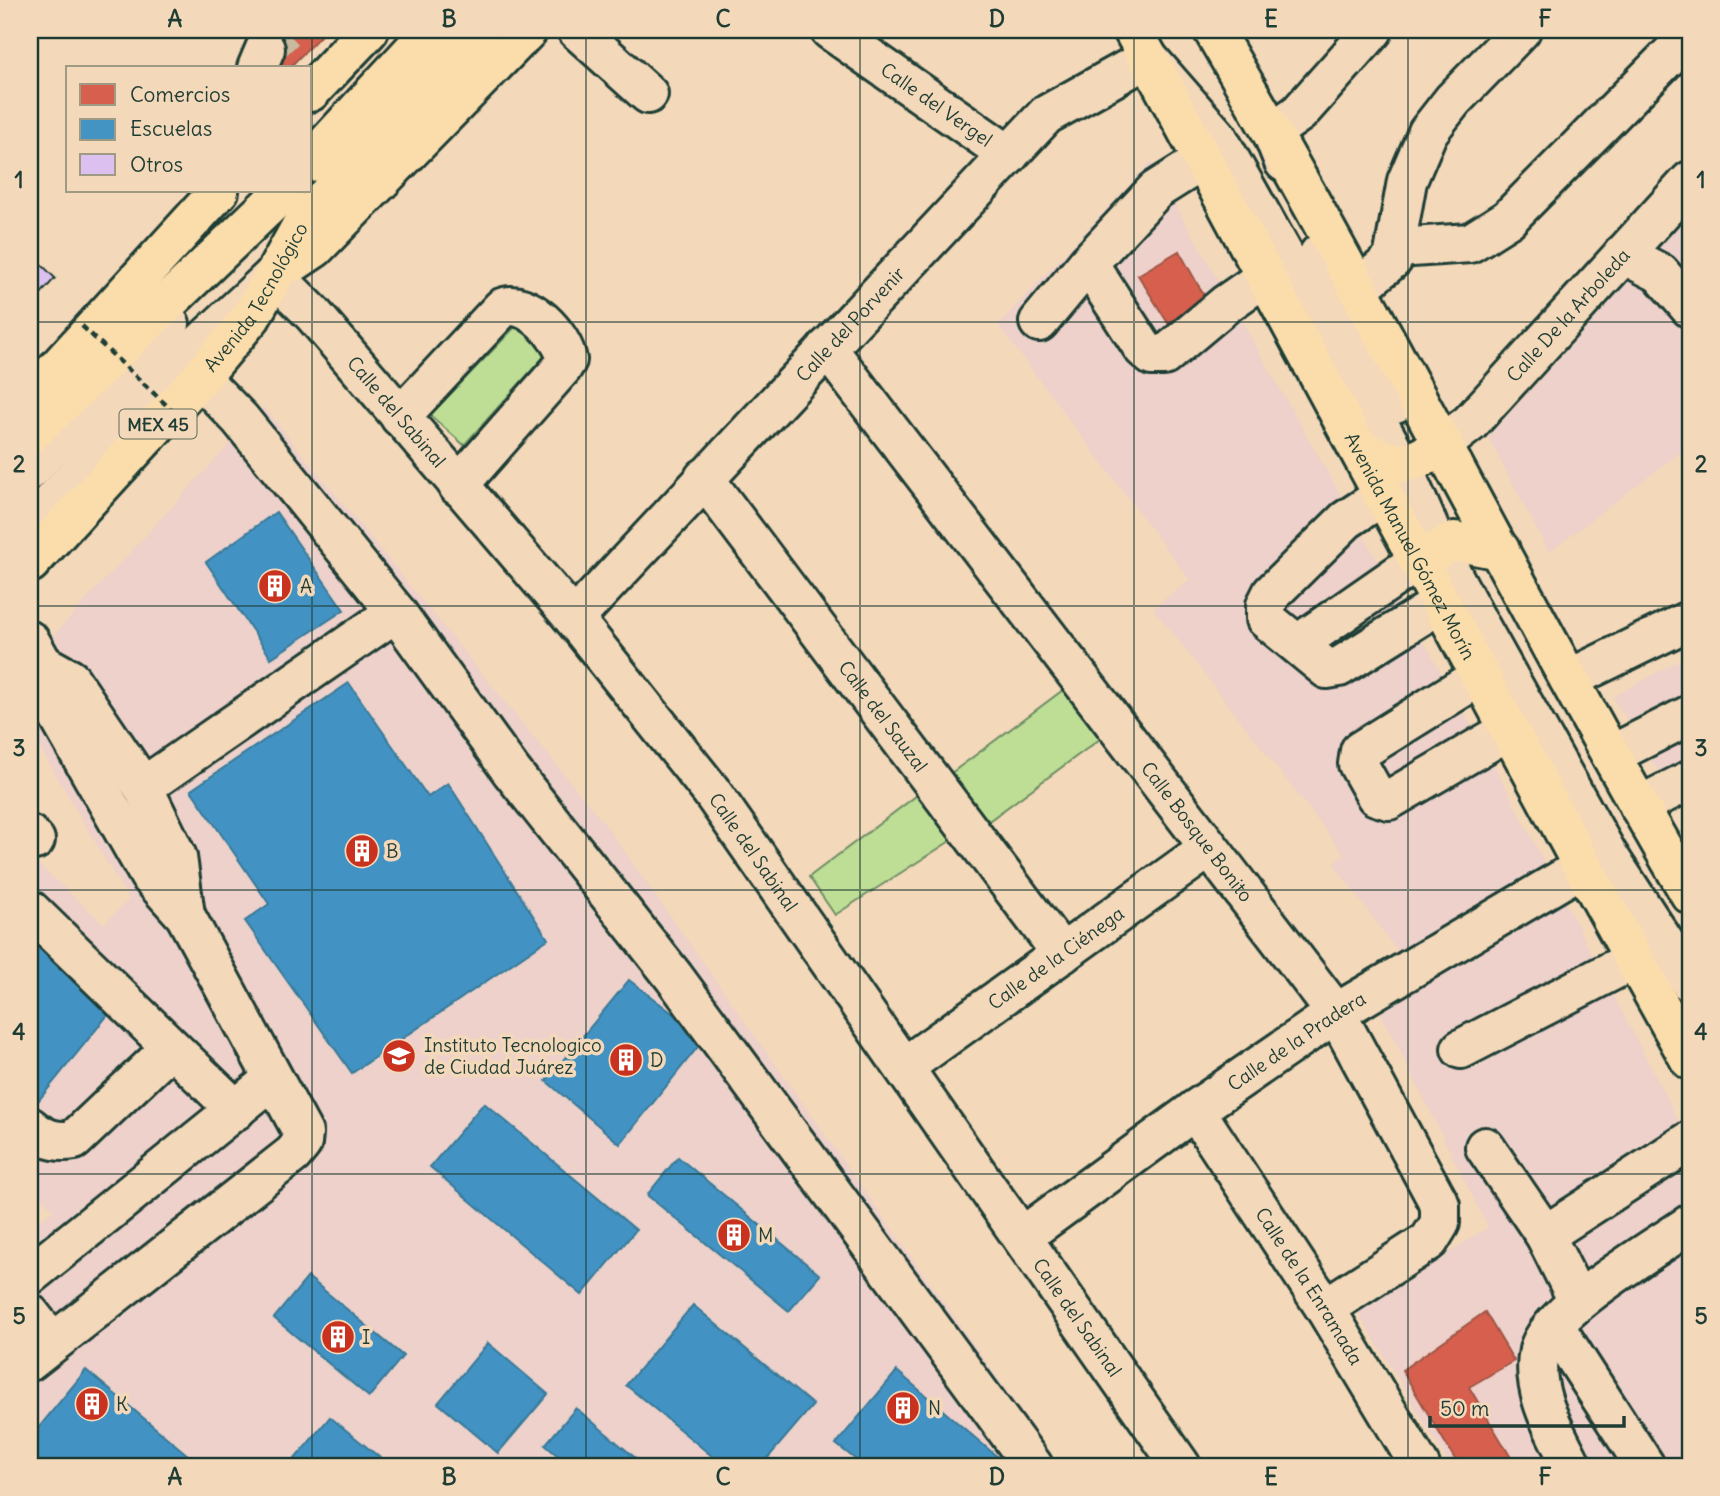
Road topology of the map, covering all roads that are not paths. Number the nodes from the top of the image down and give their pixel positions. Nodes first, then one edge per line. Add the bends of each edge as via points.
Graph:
1 (369, 30) edge
2 (432, 30) edge
3 (477, 30) edge
4 (528, 30) edge
5 (577, 30) edge
6 (830, 30) edge
7 (1213, 30) edge
8 (1373, 30) edge
9 (1521, 30) edge
10 (1690, 35) edge
11 (1140, 44) edge
12 (312, 90) edge
13 (648, 94) dead end
14 (1272, 132) junction
15 (1009, 155) junction
16 (312, 160) edge
17 (1202, 161) junction
18 (1690, 181) edge
19 (312, 182) edge
20 (218, 192) edge
21 (289, 203) edge
22 (1397, 248) junction
23 (1623, 254) junction
24 (1088, 263) junction
25 (274, 275) junction
26 (1265, 277) junction
27 (1359, 288) junction
28 (1690, 308) edge
29 (1039, 322) dead end
30 (827, 348) junction
31 (200, 379) junction
32 (30, 398) edge
33 (400, 417) junction
34 (30, 434) edge
35 (1413, 466) junction
36 (30, 470) edge
37 (704, 478) junction
38 (458, 486) junction
39 (30, 526) edge
40 (1439, 550) junction
41 (1500, 550) junction
42 (30, 563) edge
43 (1443, 602) junction
44 (396, 612) junction
45 (574, 619) junction
46 (1690, 620) edge
47 (1298, 644) junction
48 (36, 653) edge
49 (1482, 674) junction
50 (1569, 679) junction
51 (1690, 715) edge
52 (1511, 729) junction
53 (1611, 755) junction
54 (1690, 780) edge
55 (143, 787) junction
56 (1639, 806) junction
57 (1209, 848) junction
58 (1583, 867) junction
59 (1690, 894) edge
60 (30, 910) edge
61 (185, 915) junction
62 (1690, 942) edge
63 (1062, 954) junction
64 (1635, 959) junction
65 (1690, 982) edge
66 (1336, 1013) junction
67 (171, 1048) junction
68 (1461, 1049) dead end
69 (1690, 1060) edge
70 (904, 1067) junction
71 (273, 1079) junction
72 (236, 1110) junction
73 (1195, 1110) junction
74 (30, 1127) edge
75 (1690, 1141) edge
76 (1485, 1147) dead end
77 (1690, 1224) edge
78 (1023, 1236) junction
79 (1545, 1236) junction
80 (30, 1275) edge
81 (1325, 1308) junction
82 (1566, 1313) junction
83 (37, 1339) edge
84 (1033, 1466) edge
85 (1181, 1466) edge
86 (1420, 1466) edge
87 (1572, 1466) edge
88 (1645, 1466) edge

1 - 12 main road
2 - 16 main road
3 - 19 main road, Avenida Tecnológico / MEX 45
4 - 25 main road via 315,248
5 - 13 street
6 - 15 street, Calle del Vergel
7 - 14 main road, Avenida Manuel Gómez Morín
8 - 14 street via 1299,113
9 - 22 street via 1428,132 1407,181
10 - 22 street via 1508,219 1470,243
11 - 15 street, Calle del Porvenir via 1046,115
11 - 17 main road, Avenida Manuel Gómez Morín
11 - 35 street via 1219,138
14 - 27 main road, Avenida Manuel Gómez Morín
14 - 35 street via 1313,242
15 - 30 street, Calle del Porvenir
17 - 24 street via 1156,190
17 - 26 main road, Avenida Manuel Gómez Morín
18 - 23 street, Calle De la Arboleda
20 - 32 main road
21 - 25 main road, Avenida Tecnológico / MEX 45
21 - 34 main road, Avenida Tecnológico / MEX 45
21 - 36 street
22 - 27 street via 1386,268
23 - 28 street via 1660,273
23 - 35 street, Calle De la Arboleda via 1470,423
24 - 26 street via 1152,356 1164,356
24 - 29 street
25 - 31 main road, Avenida Tecnológico / MEX 45 via 251,317
25 - 33 street, Calle del Sabinal
25 - 39 street via 181,362
26 - 35 main road, Avenida Manuel Gómez Morín via 1360,449
27 - 35 main road, Avenida Manuel Gómez Morín
30 - 37 street, Calle del Porvenir
30 - 57 street, Calle Bosque Bonito
31 - 42 main road, Avenida Tecnológico / MEX 45
31 - 44 street via 240,419
33 - 38 street, Calle del Sabinal
33 - 38 street via 502,308 515,304 525,308 561,340 567,360 562,368
35 - 40 main road, Avenida Manuel Gómez Morín
35 - 40 street
35 - 41 main road, Avenida Manuel Gómez Morín
35 - 47 street, Calle De la Arboleda via 1346,520 1272,593 1266,619
37 - 45 street, Calle del Porvenir
37 - 63 street, Calle del Sauzal
38 - 45 street, Calle del Sabinal
40 - 41 main road
40 - 43 main road, Avenida Manuel Gómez Morín
40 - 47 street
40 - 62 street via 1466,557 1591,785
40 - 65 street via 1608,855
41 - 50 main road, Avenida Manuel Gómez Morín
43 - 47 street via 1339,667 1327,669
43 - 49 main road, Avenida Manuel Gómez Morín
44 - 55 street
44 - 84 street via 512,772 683,988
45 - 70 street, Calle del Sabinal via 711,791
46 - 50 street
48 - 55 street via 70,679
48 - 61 street via 48,698 149,875
49 - 52 main road, Avenida Manuel Gómez Morín
49 - 52 street via 1360,751 1358,764 1376,796 1389,800
50 - 53 main road, Avenida Manuel Gómez Morín
51 - 53 street
52 - 58 main road, Avenida Manuel Gómez Morín
53 - 56 main road, Avenida Manuel Gómez Morín
54 - 56 street
55 - 61 street via 177,857
56 - 59 main road, Avenida Manuel Gómez Morín
57 - 63 street, Calle de la Ciénega
57 - 66 street, Calle Bosque Bonito
58 - 64 main road, Avenida Manuel Gómez Morín
58 - 66 street, Calle de la Pradera
60 - 67 street
61 - 71 street
63 - 70 street, Calle de la Ciénega
64 - 68 street
64 - 69 main road, Avenida Manuel Gómez Morín
66 - 73 street, Calle de la Pradera
66 - 81 street, Calle Bosque Bonito via 1441,1214 1429,1241
67 - 72 street
67 - 74 street via 74,1140 46,1138
70 - 78 street, Calle del Sabinal
71 - 72 street
71 - 83 street via 303,1133 298,1149
72 - 80 street
73 - 78 street, Calle de la Pradera
73 - 81 street, Calle de la Enramada
75 - 79 street
76 - 79 street
77 - 82 street
78 - 85 street, Calle del Sabinal
79 - 82 street
81 - 86 street, Calle de la Enramada
82 - 87 street via 1539,1347 1538,1381 1543,1406
82 - 88 street

